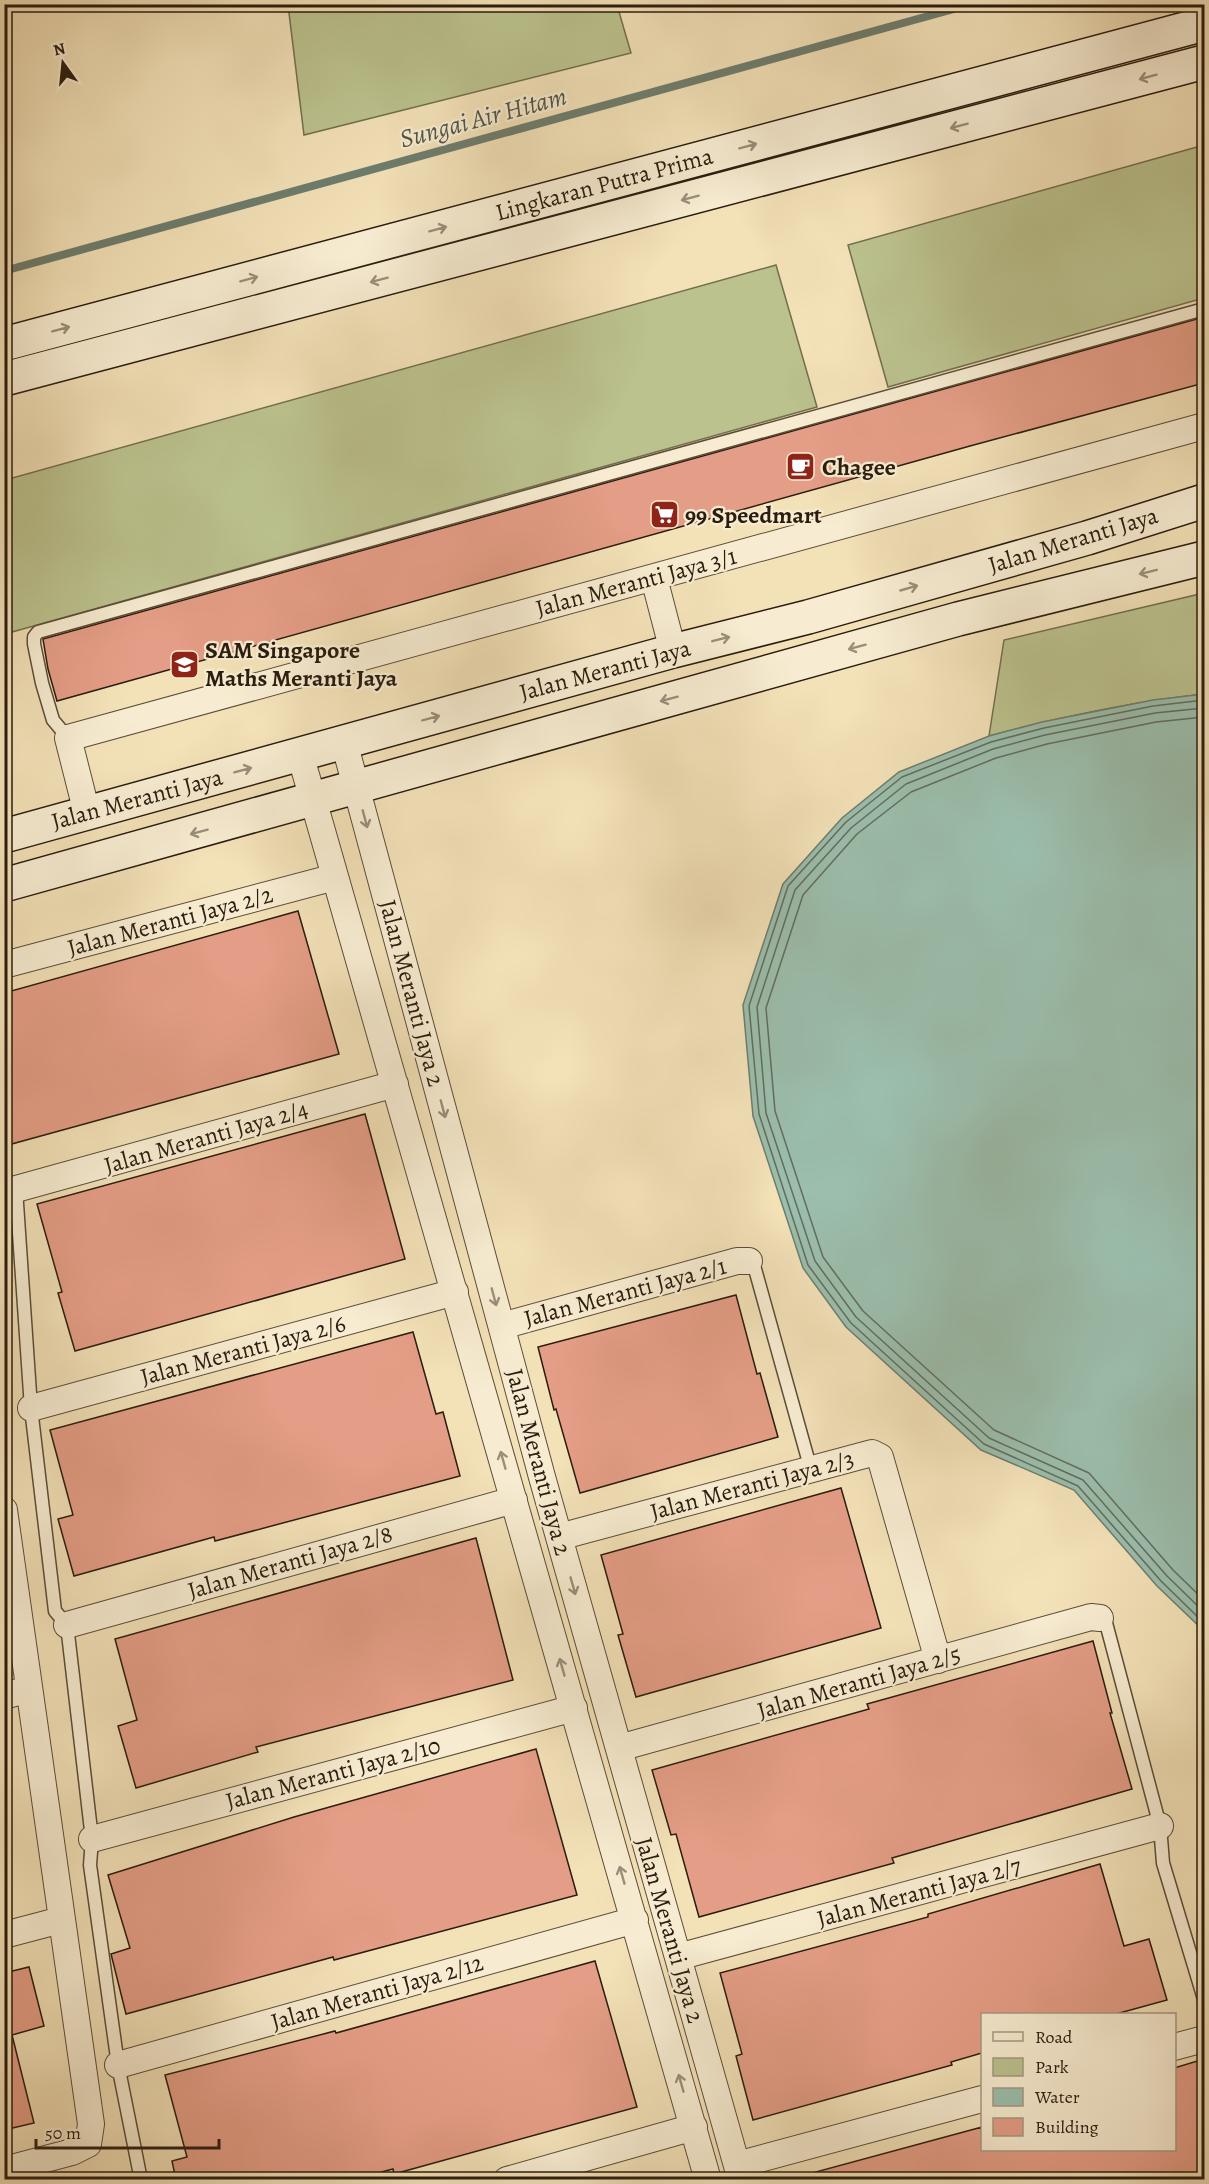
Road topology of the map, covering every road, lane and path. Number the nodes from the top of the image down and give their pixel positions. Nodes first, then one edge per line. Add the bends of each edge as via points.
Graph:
1 (1204, 24) edge
2 (1204, 62) edge
3 (1204, 309) edge
4 (4, 344) edge
5 (4, 379) edge
6 (1204, 426) edge
7 (1204, 501) edge
8 (1204, 558) edge
9 (654, 578) junction
10 (673, 651) junction
11 (68, 738) junction
12 (344, 742) junction
13 (300, 754) junction
14 (357, 788) junction
15 (314, 800) junction
16 (87, 813) junction
17 (4, 836) edge
18 (335, 877) junction
19 (4, 885) edge
20 (4, 965) edge
21 (411, 990) junction
22 (371, 999) junction
23 (395, 1084) junction
24 (10, 1188) edge
25 (749, 1261) joint
26 (455, 1292) junction
27 (502, 1326) junction
28 (519, 1392) junction
29 (486, 1401) junction
30 (31, 1408) junction
31 (811, 1470) junction
32 (514, 1500) junction
33 (4, 1510) edge
34 (559, 1537) junction
35 (1100, 1618) joint
36 (67, 1625) junction
37 (938, 1660) junction
38 (16, 1693) edge
39 (574, 1708) junction
40 (619, 1748) junction
41 (635, 1804) junction
42 (604, 1813) junction
43 (1160, 1826) junction
44 (92, 1839) junction
45 (61, 1920) junction
46 (635, 1920) junction
47 (4, 1935) edge
48 (678, 1957) junction
49 (1204, 1999) edge
50 (1204, 2039) edge
51 (1176, 2046) edge
52 (118, 2064) junction
53 (981, 2099) edge
54 (694, 2127) junction
55 (4, 2170) edge
56 (739, 2172) edge
57 (141, 2180) edge
58 (507, 2180) edge
59 (708, 2180) edge

4 -> 1 street, Lingkaran Putra Prima
2 -> 5 street, Lingkaran Putra Prima
3 - 11 lane via 38,632 34,644 42,682 53,720
6 - 9 street, Jalan Meranti Jaya 3/1
10 -> 7 street, Jalan Meranti Jaya via 808,617
8 -> 14 street, Jalan Meranti Jaya via 958,619
9 - 10 street
9 - 11 street, Jalan Meranti Jaya 3/1
12 -> 10 street, Jalan Meranti Jaya
11 - 16 street
12 - 13 street, Jalan Meranti Jaya
12 - 14 street, Jalan Meranti Jaya 2
13 - 15 street, Jalan Meranti Jaya 2
16 -> 13 street, Jalan Meranti Jaya
14 - 15 street, Jalan Meranti Jaya
14 -> 21 street, Jalan Meranti Jaya 2
15 - 18 street, Jalan Meranti Jaya 2
15 -> 19 street, Jalan Meranti Jaya
16 - 17 street, Jalan Meranti Jaya
18 - 20 street, Jalan Meranti Jaya 2/2
18 - 22 street, Jalan Meranti Jaya 2
21 - 22 street
21 -> 27 street, Jalan Meranti Jaya 2
22 - 23 street, Jalan Meranti Jaya 2
23 - 24 street, Jalan Meranti Jaya 2/4
23 - 26 street, Jalan Meranti Jaya 2
24 - 30 lane
25 - 27 street, Jalan Meranti Jaya 2/1 via 737,1261
25 - 31 lane via 755,1269
26 - 29 street, Jalan Meranti Jaya 2
26 - 30 street, Jalan Meranti Jaya 2/6
27 - 28 street, Jalan Meranti Jaya 2
28 - 29 street
28 - 34 street, Jalan Meranti Jaya 2
32 -> 29 street, Jalan Meranti Jaya 2
30 - 36 lane via 55,1611
31 - 34 street, Jalan Meranti Jaya 2/3
31 - 37 street, Jalan Meranti Jaya 2/3 via 873,1453 880,1457
32 - 36 street, Jalan Meranti Jaya 2/8
39 -> 32 street, Jalan Meranti Jaya 2
33 - 38 street
34 -> 40 street, Jalan Meranti Jaya 2
35 - 37 street, Jalan Meranti Jaya 2/5 via 1091,1617
35 - 43 lane via 1106,1623
36 - 44 lane
37 - 40 street, Jalan Meranti Jaya 2/5
38 - 45 street
39 - 42 street, Jalan Meranti Jaya 2
39 - 44 street, Jalan Meranti Jaya 2/10
40 - 41 street, Jalan Meranti Jaya 2
41 - 42 street
41 - 48 street, Jalan Meranti Jaya 2
46 -> 42 street, Jalan Meranti Jaya 2
43 - 48 street, Jalan Meranti Jaya 2/7
43 - 49 lane via 1163,1863
44 - 52 lane via 90,1865
45 - 47 street
45 - 55 street via 91,2124 88,2144
46 - 52 street, Jalan Meranti Jaya 2/12
54 -> 46 street, Jalan Meranti Jaya 2
48 - 56 street, Jalan Meranti Jaya 2
50 - 51 street
52 - 57 lane
53 - 56 street
54 - 58 street
54 - 59 street, Jalan Meranti Jaya 2

